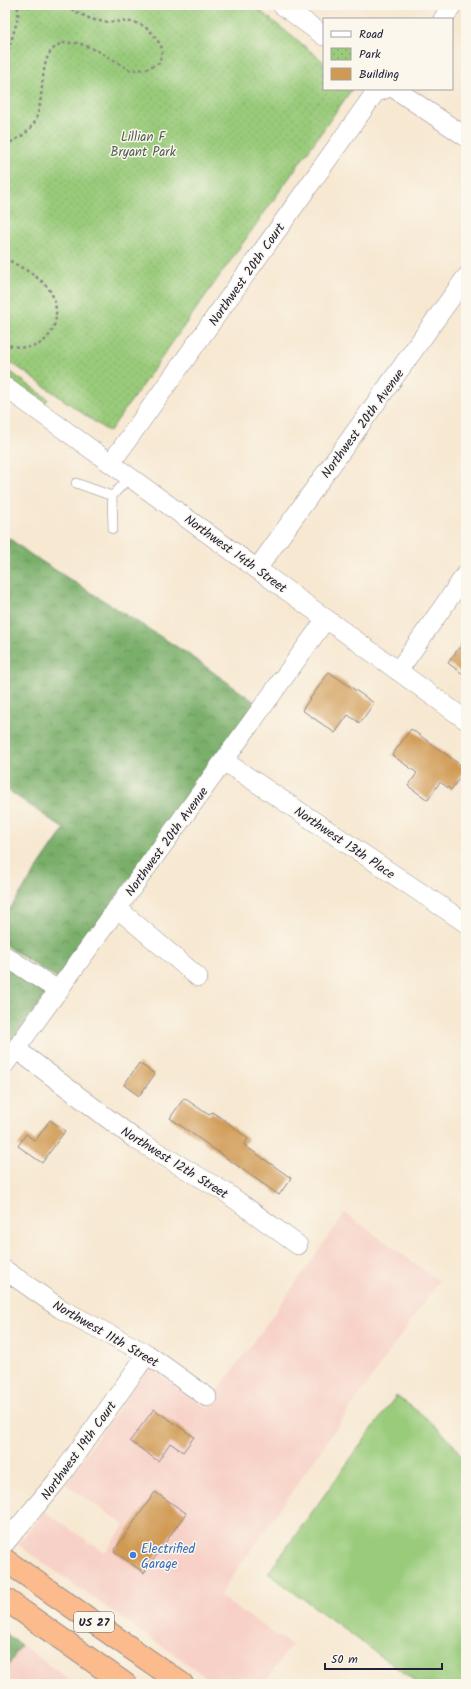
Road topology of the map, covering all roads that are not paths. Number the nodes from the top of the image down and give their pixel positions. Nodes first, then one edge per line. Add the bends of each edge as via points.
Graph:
1 (282, 5) edge
2 (452, 5) edge
3 (444, 18) edge
4 (323, 35) edge
5 (382, 90) edge
6 (396, 90) edge
7 (466, 137) edge
8 (466, 277) edge
9 (5, 387) edge
10 (111, 463) junction
11 (130, 477) junction
12 (76, 483) dead end
13 (112, 496) junction
14 (113, 529) dead end
15 (257, 569) junction
16 (466, 574) edge
17 (326, 619) junction
18 (398, 671) junction
19 (466, 720) edge
20 (224, 761) junction
21 (117, 908) junction
22 (466, 923) edge
23 (5, 956) edge
24 (198, 977) dead end
25 (58, 991) junction
26 (10, 1056) edge
27 (298, 1245) dead end
28 (5, 1270) edge
29 (146, 1354) junction
30 (207, 1397) dead end
31 (5, 1543) edge
32 (5, 1560) edge
33 (5, 1599) edge
34 (67, 1604) junction
35 (49, 1630) junction
36 (125, 1684) edge
37 (182, 1684) edge

1 - 4 street
2 - 3 street
5 - 10 street, Northwest 20th Court via 375,93
6 - 7 street
8 - 15 street, Northwest 20th Avenue
9 - 10 street, Northwest 14th Street
10 - 11 street, Northwest 14th Street
11 - 13 lane
11 - 15 street, Northwest 14th Street
12 - 13 lane
13 - 14 lane
15 - 17 street, Northwest 14th Street
16 - 18 street
17 - 18 street, Northwest 14th Street
17 - 20 street, Northwest 20th Avenue
18 - 19 street, Northwest 14th Street
20 - 21 street, Northwest 20th Avenue
20 - 22 street, Northwest 13th Place
21 - 24 street
21 - 25 street, Northwest 20th Avenue
23 - 25 street
25 - 26 street, Northwest 20th Avenue
26 - 27 street, Northwest 12th Street via 135,1139 225,1192
28 - 29 street, Northwest 11th Street via 61,1309
29 - 30 street, Northwest 11th Street
29 - 31 street, Northwest 19th Court via 56,1482
32 - 34 highway, US 27
33 - 35 highway, US 27
34 - 35 highway
34 - 37 highway, US 27
35 - 36 highway, US 27

